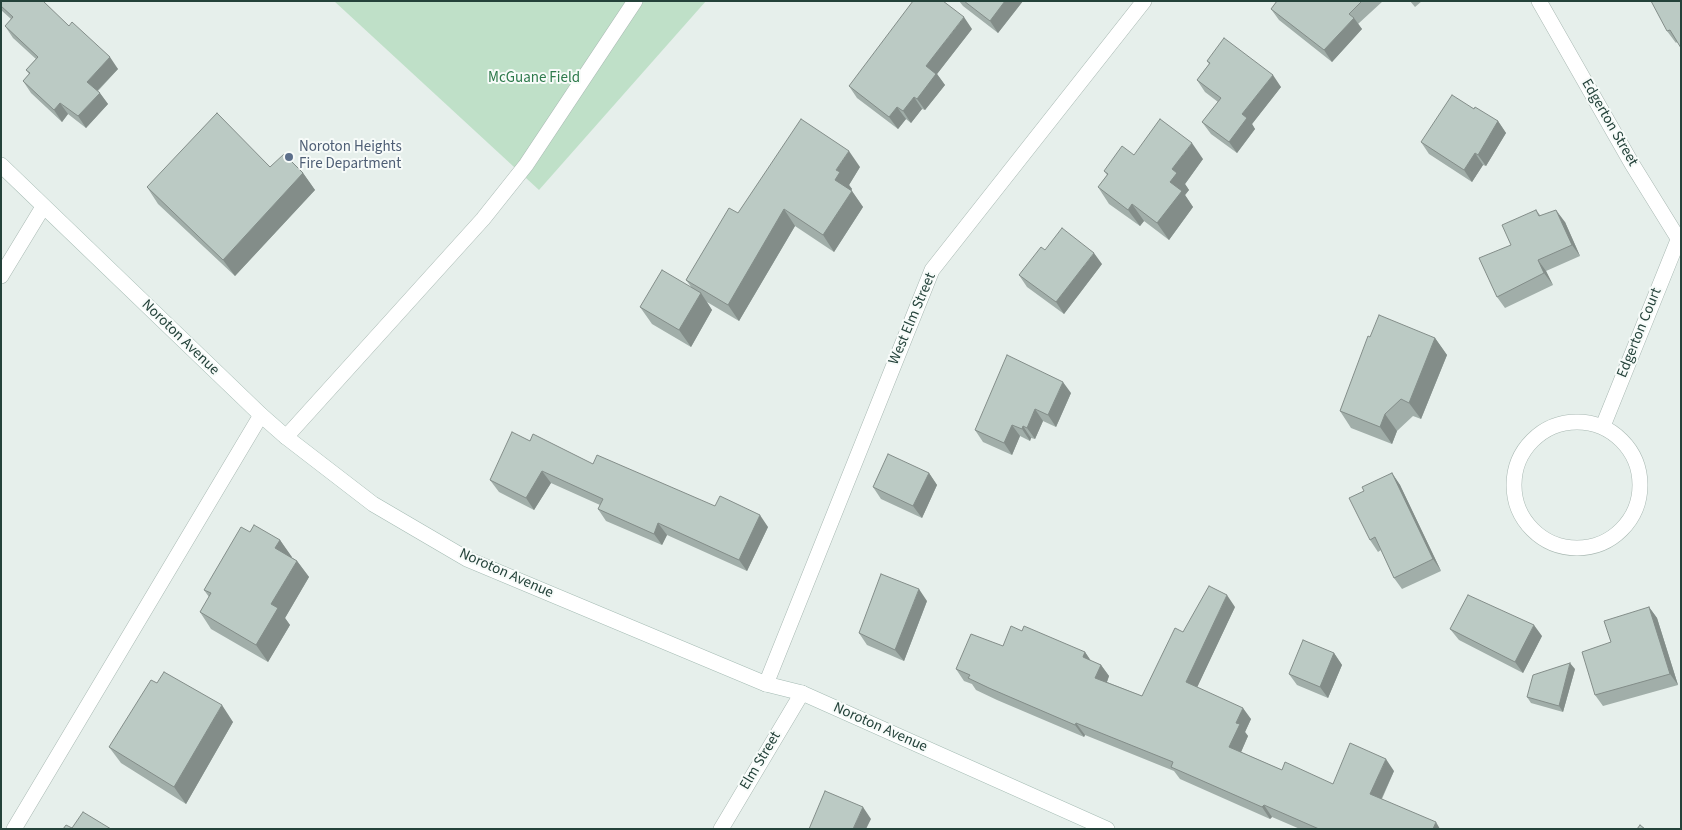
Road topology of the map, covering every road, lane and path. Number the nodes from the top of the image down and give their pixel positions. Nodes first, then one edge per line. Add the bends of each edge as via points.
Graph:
1 (636, 1) edge
2 (1144, 1) edge
3 (1539, 1) edge
4 (1, 165) edge
5 (43, 207) junction
6 (1679, 241) edge
7 (1, 276) edge
8 (261, 415) junction
9 (1603, 426) junction
10 (286, 437) junction
11 (766, 684) junction
12 (802, 693) junction
13 (14, 829) edge
14 (721, 829) edge
15 (1107, 829) edge

1 - 10 street via 526,165 483,219
2 - 11 street, West Elm Street via 932,270
3 - 6 street, Edgerton Street
4 - 5 street, Noroton Avenue
5 - 7 street
5 - 8 street, Noroton Avenue
6 - 9 street, Edgerton Court
8 - 10 street, Noroton Avenue
8 - 13 street
9 - 9 street via 1579,421 1554,425 1533,438 1518,459 1512,483 1516,508 1530,528 1550,543 1575,549 1599,544 1620,531 1635,511 1641,486 1637,462 1623,441
10 - 11 street, Noroton Avenue via 373,504 467,559
11 - 12 street, Noroton Avenue
12 - 14 street, Elm Street
12 - 15 street, Noroton Avenue

